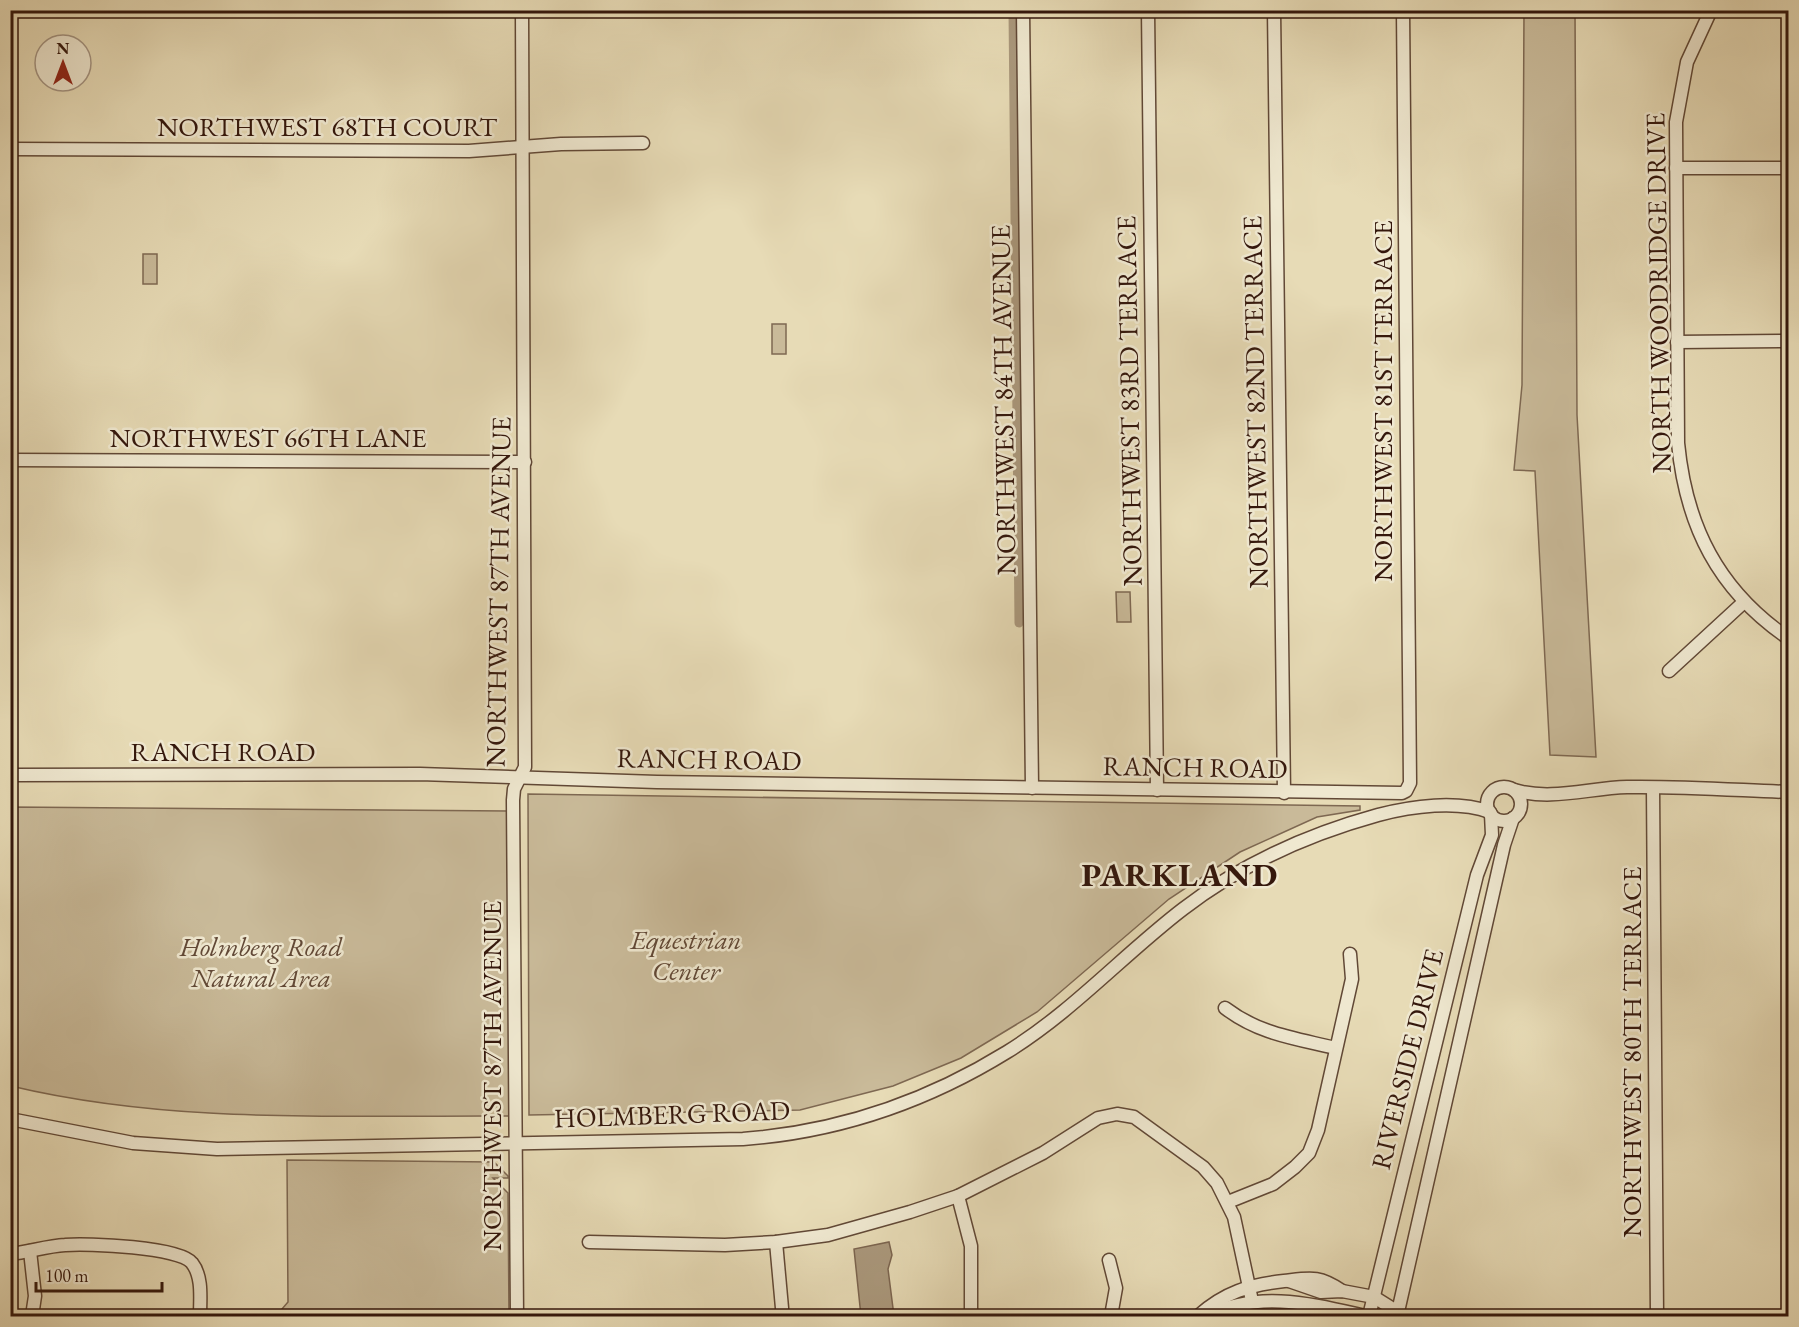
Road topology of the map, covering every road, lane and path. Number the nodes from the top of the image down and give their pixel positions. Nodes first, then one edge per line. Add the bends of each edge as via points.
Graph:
1 (522, 10) edge
2 (1023, 10) edge
3 (1148, 10) edge
4 (1274, 10) edge
5 (1403, 10) edge
6 (1711, 10) edge
7 (643, 143) dead end
8 (10, 149) edge
9 (524, 149) junction
10 (1676, 168) junction
11 (1788, 168) edge
12 (1788, 341) edge
13 (1677, 342) junction
14 (10, 460) edge
15 (525, 462) junction
16 (1744, 602) junction
17 (1788, 638) edge
18 (1669, 671) dead end
19 (10, 775) edge
20 (520, 778) junction
21 (1032, 788) junction
22 (1653, 788) junction
23 (1157, 790) junction
24 (1514, 790) junction
25 (1406, 791) joint
26 (1492, 792) junction
27 (1788, 792) edge
28 (1284, 793) junction
29 (1552, 795) junction
30 (1464, 805) junction
31 (1490, 813) junction
32 (1516, 814) junction
33 (1477, 875) junction
34 (1350, 954) dead end
35 (1225, 1008) dead end
36 (1335, 1048) junction
37 (10, 1119) edge
38 (515, 1143) junction
39 (958, 1196) junction
40 (1228, 1202) junction
41 (589, 1242) dead end
42 (776, 1242) junction
43 (30, 1251) junction
44 (10, 1254) edge
45 (1109, 1260) dead end
46 (1288, 1281) junction
47 (1250, 1285) junction
48 (1304, 1286) junction
49 (1342, 1291) junction
50 (1374, 1297) junction
51 (1252, 1301) junction
52 (1301, 1303) junction
53 (782, 1308) dead end
54 (1397, 1314) edge
55 (32, 1317) edge
56 (200, 1317) edge
57 (517, 1317) edge
58 (974, 1317) edge
59 (1111, 1317) edge
60 (1198, 1317) edge
61 (1207, 1317) edge
62 (1367, 1317) edge
63 (1374, 1317) edge
64 (1657, 1317) edge

1 - 9 street, NORTHWEST 87TH AVENUE
2 - 21 street, NORTHWEST 84TH AVENUE
3 - 23 street, NORTHWEST 83RD TERRACE
4 - 28 street, NORTHWEST 82ND TERRACE
5 - 25 street, NORTHWEST 81ST TERRACE via 1410,783
6 - 10 street, NORTH WOODRIDGE DRIVE via 1687,62 1676,123
7 - 9 street, NORTHWEST 68TH COURT via 561,144
8 - 9 street, NORTHWEST 68TH COURT
9 - 15 street, NORTHWEST 87TH AVENUE
10 - 11 street
10 - 13 street, NORTH WOODRIDGE DRIVE
12 - 13 street
13 - 16 street, NORTH WOODRIDGE DRIVE via 1678,443 1689,508 1702,542
14 - 15 street, NORTHWEST 66TH LANE
15 - 20 street, NORTHWEST 87TH AVENUE via 525,767
16 - 17 street, NORTH WOODRIDGE DRIVE
16 - 18 street
19 - 20 street, RANCH ROAD via 420,774
20 - 21 street, RANCH ROAD
20 - 38 street, NORTHWEST 87TH AVENUE via 513,800
21 - 23 street, RANCH ROAD
22 - 27 street
22 - 29 street via 1607,788
22 - 64 street, NORTHWEST 80TH TERRACE
23 - 28 street, RANCH ROAD
24 - 26 street via 1502,787
24 - 29 street
24 - 32 street via 1521,801
25 - 28 street, RANCH ROAD via 1395,795
26 - 30 street, HOLMBERG ROAD
26 - 31 street via 1488,800
29 - 32 street
30 - 31 street, HOLMBERG ROAD
30 - 33 street via 1480,813 1485,824
30 - 38 street, HOLMBERG ROAD via 1369,818 1300,842 1249,867 1185,908 1028,1038 942,1088 888,1109 790,1136
31 - 32 street via 1499,819
31 - 33 street, RIVERSIDE DRIVE via 1492,835
32 - 54 street, RIVERSIDE DRIVE via 1504,845
33 - 50 street, RIVERSIDE DRIVE
34 - 36 street via 1352,979
35 - 36 street via 1263,1031
36 - 40 street via 1318,1130 1309,1153 1273,1184
37 - 38 street, HOLMBERG ROAD via 170,1148
38 - 57 street, NORTHWEST 87TH AVENUE
39 - 40 street via 1043,1153 1098,1118 1117,1114 1134,1117 1203,1167
39 - 42 street via 828,1235
39 - 58 street via 971,1246
40 - 47 street
41 - 42 street via 725,1245
42 - 53 street
43 - 44 street
43 - 55 street via 35,1296
43 - 56 street via 87,1244 176,1252 191,1261 199,1275
45 - 59 street via 1116,1288
46 - 47 street
46 - 48 street
46 - 49 street via 1317,1278
47 - 51 street
47 - 60 street via 1211,1305
48 - 49 street via 1321,1292
48 - 52 street
49 - 50 street
50 - 54 street
50 - 62 street, RIVERSIDE DRIVE
51 - 52 street
51 - 61 street
52 - 62 street
54 - 63 street

